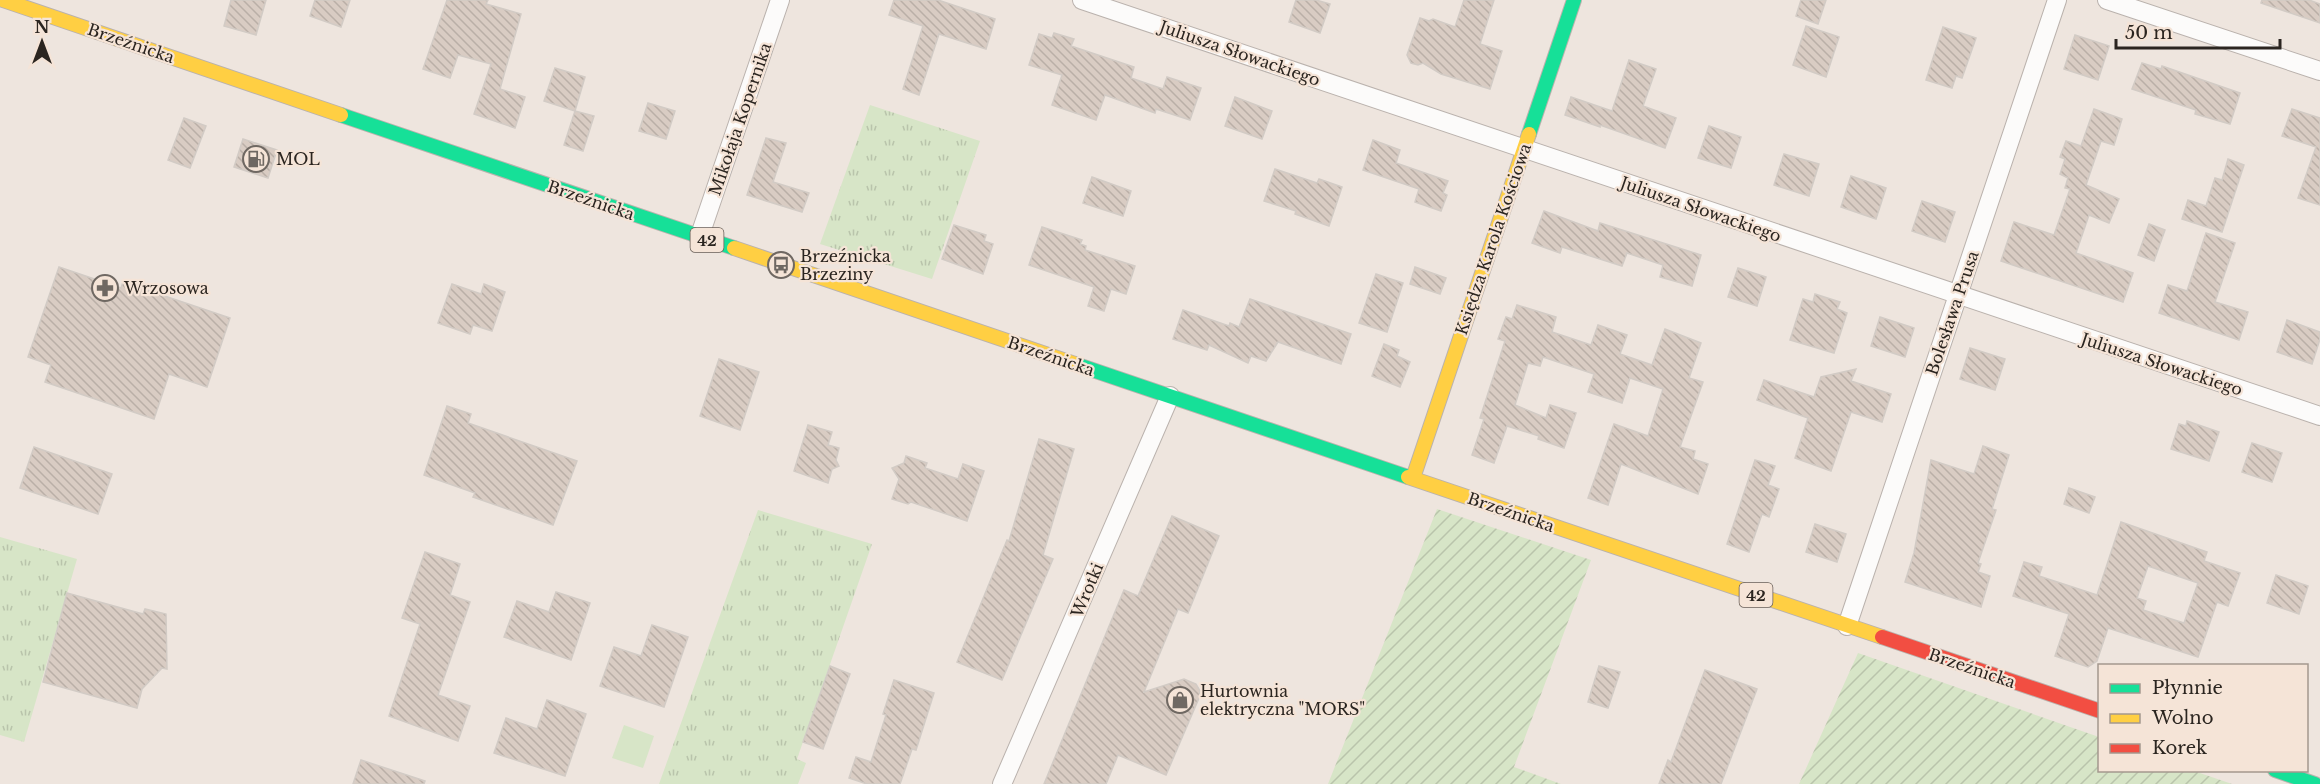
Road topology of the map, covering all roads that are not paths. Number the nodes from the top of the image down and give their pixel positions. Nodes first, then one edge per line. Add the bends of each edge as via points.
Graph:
1 (3, 0) edge
2 (780, 0) edge
3 (1082, 0) edge
4 (1574, 0) edge
5 (2057, 0) edge
6 (2107, 0) edge
7 (2320, 71) edge
8 (1524, 149) junction
9 (699, 238) junction
10 (1958, 296) junction
11 (1170, 396) junction
12 (2320, 417) edge
13 (1413, 478) junction
14 (1847, 626) junction
15 (2098, 710) edge
16 (2278, 772) edge
17 (1002, 784) edge
18 (2315, 784) edge

1 - 9 main road, Brzeźnicka / 42
2 - 9 street, Mikołaja Kopernika
3 - 8 street, Juliusza Słowackiego
4 - 8 main road, Księdza Karola Kościowa
5 - 10 street, Bolesława Prusa
6 - 7 street
8 - 10 street, Juliusza Słowackiego
8 - 13 main road, Księdza Karola Kościowa
9 - 11 main road, Brzeźnicka / 42
10 - 12 street, Juliusza Słowackiego
10 - 14 street, Bolesława Prusa
11 - 13 main road, Brzeźnicka / 42
11 - 17 street, Wrotki
13 - 14 main road, Brzeźnicka / 42
14 - 15 main road, Brzeźnicka / 42
16 - 18 main road

